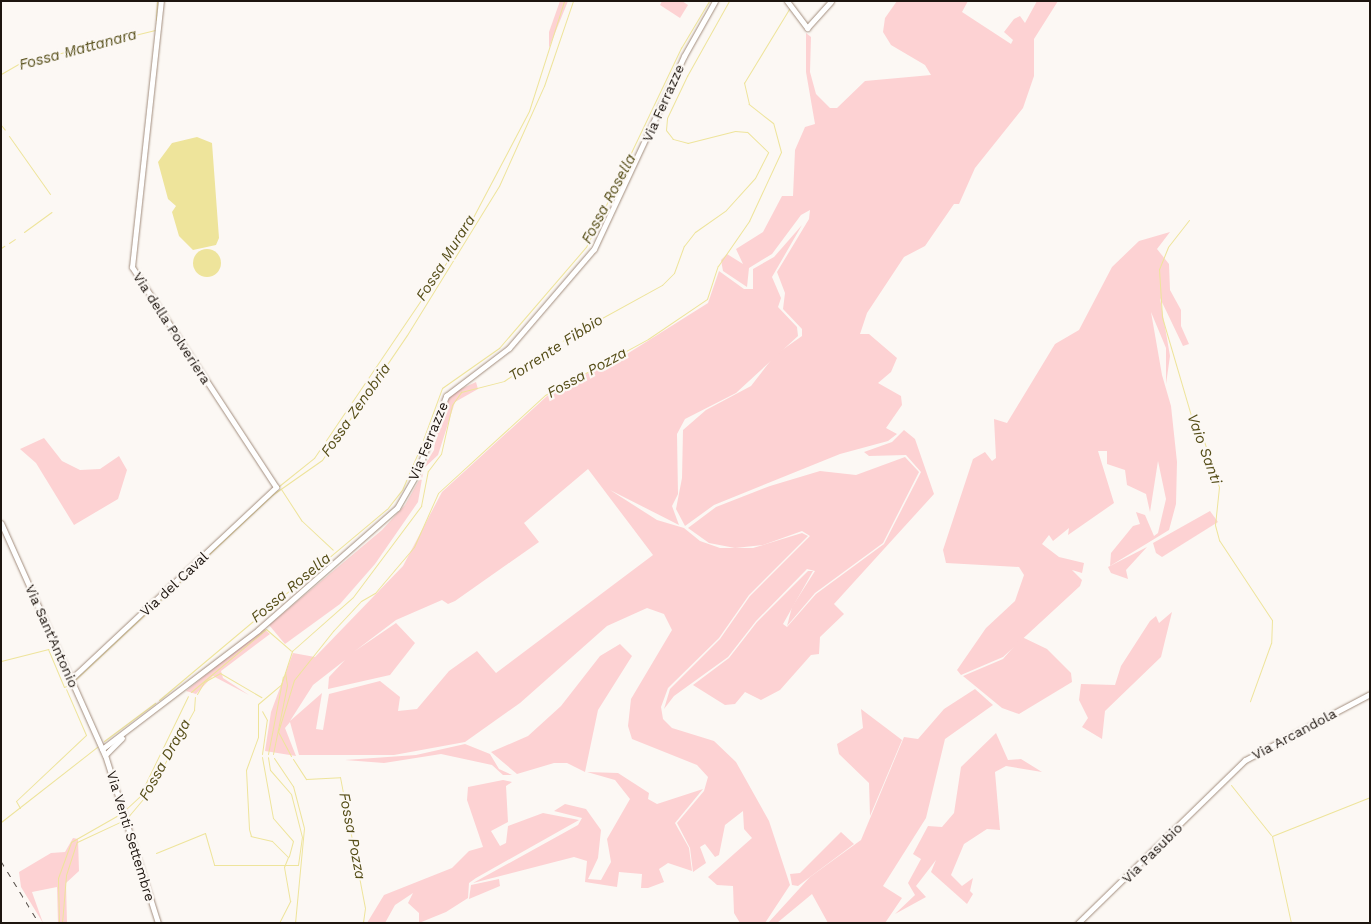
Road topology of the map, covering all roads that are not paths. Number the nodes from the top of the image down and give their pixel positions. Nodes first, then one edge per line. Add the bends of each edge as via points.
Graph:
1 (161, 1) edge
2 (715, 1) edge
3 (831, 1) edge
4 (790, 4) edge
5 (276, 487) joint
6 (1, 523) edge
7 (71, 679) junction
8 (1370, 694) edge
9 (124, 734) junction
10 (102, 749) junction
11 (105, 756) junction
12 (1223, 781) joint
13 (158, 923) edge
14 (1078, 923) edge

1 - 5 street, Via della Polveriera via 132,267
2 - 9 street, Via Ferrazze via 684,56 594,249 509,348 446,396 416,475 397,508 258,630
3 - 4 street via 811,28 804,26
5 - 7 street, Via del Caval
6 - 7 street, Via Sant'Antonio
7 - 10 street, Via Sant'Antonio
8 - 12 street, Via Arcandola via 1258,751
9 - 10 street
9 - 11 street
10 - 11 street, Via Venti Settembre
11 - 13 street, Via Venti Settembre
12 - 14 street, Via Pasubio

